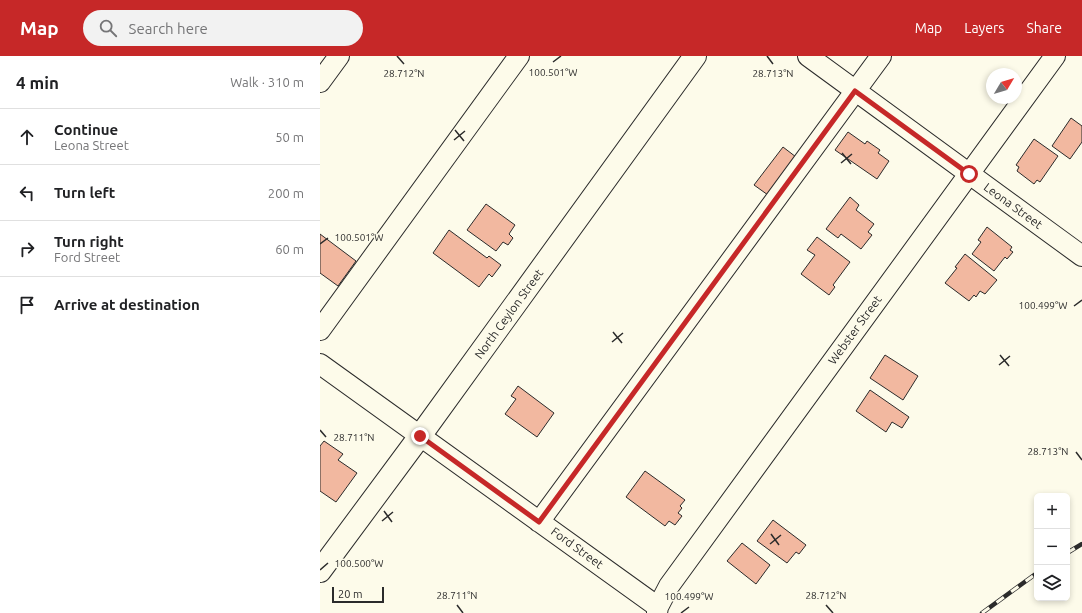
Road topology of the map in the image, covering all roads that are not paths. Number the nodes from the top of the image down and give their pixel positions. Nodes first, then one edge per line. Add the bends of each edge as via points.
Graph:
1 (339, 56) edge
2 (519, 56) edge
3 (695, 56) edge
4 (808, 56) edge
5 (880, 56) edge
6 (1055, 56) edge
7 (320, 82) edge
8 (855, 91) junction
9 (969, 174) junction
10 (1082, 256) edge
11 (320, 330) edge
12 (320, 364) edge
13 (420, 436) junction
14 (539, 522) junction
15 (320, 571) edge
16 (658, 610) edge

1 - 7 street
2 - 11 street
3 - 13 main road, North Ceylon Street
4 - 8 street, Leona Street
5 - 8 street
6 - 9 street, Webster Street
8 - 9 street, Leona Street
8 - 14 street
9 - 10 street, Leona Street
9 - 16 street, Webster Street via 669,586
12 - 13 street, Ford Street
13 - 14 street, Ford Street
13 - 15 main road, North Ceylon Street
14 - 16 street, Ford Street

